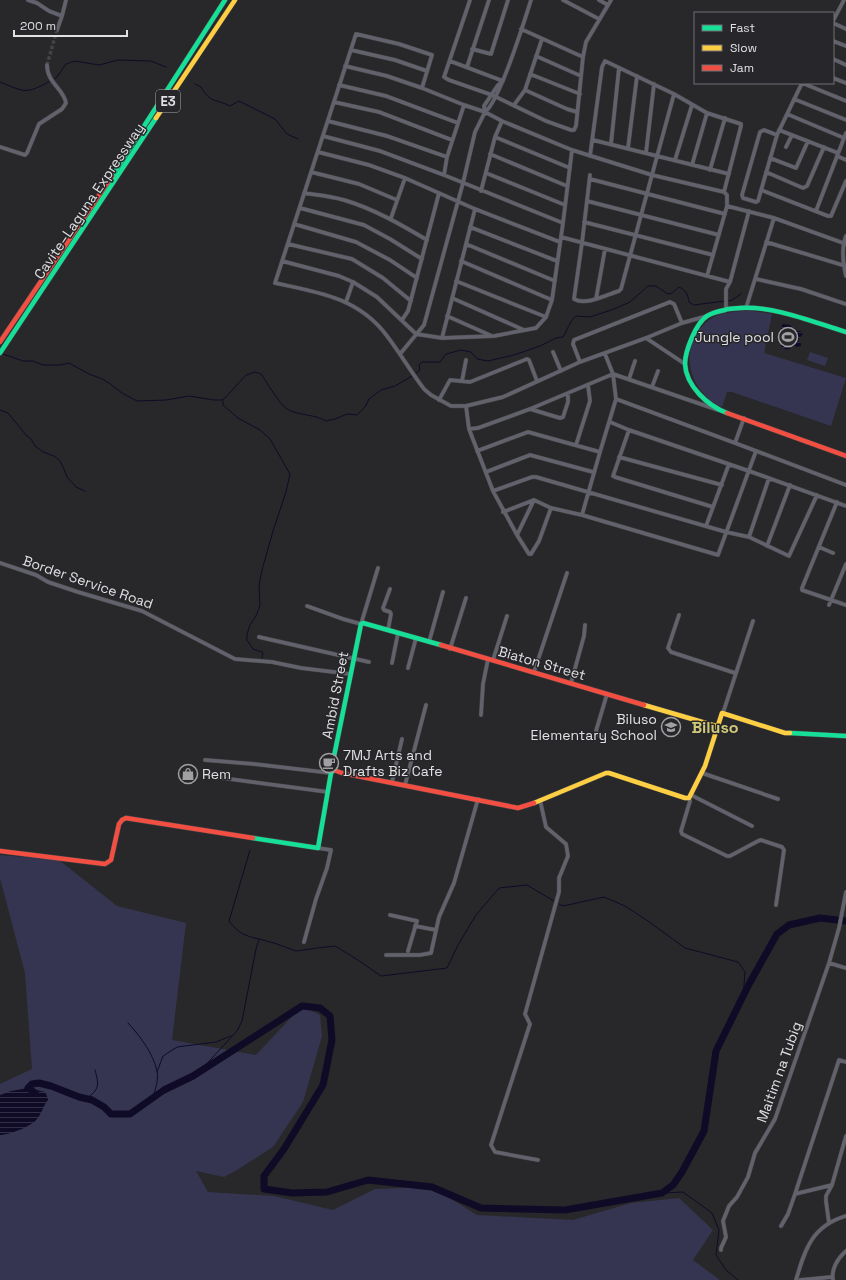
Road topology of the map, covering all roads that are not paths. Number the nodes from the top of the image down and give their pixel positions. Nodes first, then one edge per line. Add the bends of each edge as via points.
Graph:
1 (30, 0) edge
2 (66, 0) edge
3 (225, 0) edge
4 (235, 0) edge
5 (470, 0) edge
6 (489, 0) edge
7 (508, 0) edge
8 (526, 0) edge
9 (563, 0) edge
10 (599, 0) edge
11 (611, 0) edge
12 (844, 0) edge
13 (530, 1) edge
14 (608, 5) junction
15 (62, 16) junction
16 (599, 20) junction
17 (834, 20) edge
18 (834, 23) edge
19 (521, 29) junction
20 (846, 29) edge
21 (57, 30) tunnel mouth
22 (542, 39) junction
23 (834, 40) edge
24 (846, 46) edge
25 (472, 49) junction
26 (351, 50) junction
27 (536, 56) junction
28 (583, 57) junction
29 (834, 59) edge
30 (450, 61) junction
31 (47, 65) tunnel mouth
32 (846, 65) edge
33 (346, 66) junction
34 (467, 67) junction
35 (619, 68) junction
36 (426, 71) junction
37 (530, 74) junction
38 (581, 76) junction
39 (637, 76) junction
40 (834, 78) edge
41 (503, 81) junction
42 (846, 83) edge
43 (654, 84) junction
44 (802, 84) edge
45 (804, 84) edge
46 (339, 85) junction
47 (422, 88) junction
48 (525, 90) junction
49 (580, 94) junction
50 (674, 94) junction
51 (493, 96) junction
52 (794, 99) junction
53 (846, 101) edge
54 (334, 102) junction
55 (464, 105) junction
56 (514, 105) junction
57 (692, 105) junction
58 (485, 112) junction
59 (577, 112) junction
60 (707, 113) junction
61 (787, 114) junction
62 (725, 118) junction
63 (846, 120) edge
64 (328, 121) junction
65 (502, 121) junction
66 (458, 123) junction
67 (779, 130) junction
68 (777, 135) junction
69 (792, 135) junction
70 (845, 135) edge
71 (323, 136) junction
72 (495, 137) junction
73 (452, 140) junction
74 (593, 140) junction
75 (808, 141) junction
76 (611, 144) junction
77 (0, 147) edge
78 (786, 147) dead end
79 (824, 147) junction
80 (628, 148) junction
81 (572, 150) junction
82 (318, 152) junction
83 (646, 153) junction
84 (490, 154) junction
85 (838, 155) junction
86 (590, 156) junction
87 (658, 156) junction
88 (447, 158) junction
89 (770, 158) junction
90 (675, 160) junction
91 (846, 160) edge
92 (692, 165) junction
93 (570, 168) junction
94 (710, 170) junction
95 (311, 172) junction
96 (766, 172) junction
97 (486, 173) junction
98 (729, 174) junction
99 (444, 175) junction
100 (652, 175) junction
101 (405, 178) junction
102 (846, 181) edge
103 (463, 183) junction
104 (567, 186) junction
105 (481, 190) junction
106 (761, 190) junction
107 (438, 192) junction
108 (724, 192) junction
109 (304, 193) junction
110 (647, 194) junction
111 (397, 200) junction
112 (457, 201) junction
113 (587, 201) junction
114 (565, 205) junction
115 (727, 206) junction
116 (300, 208) junction
117 (475, 209) junction
118 (749, 211) junction
119 (816, 211) junction
120 (725, 214) junction
121 (641, 215) junction
122 (391, 218) junction
123 (774, 218) junction
124 (584, 222) junction
125 (563, 223) junction
126 (294, 224) junction
127 (470, 227) junction
128 (635, 235) junction
129 (719, 235) junction
130 (846, 236) edge
131 (561, 238) junction
132 (427, 240) junction
133 (560, 242) junction
134 (766, 242) junction
135 (582, 243) junction
136 (288, 244) junction
137 (466, 244) junction
138 (845, 244) edge
139 (605, 249) junction
140 (713, 255) junction
141 (630, 256) junction
142 (422, 259) junction
143 (282, 261) junction
144 (557, 261) junction
145 (461, 262) junction
146 (845, 266) edge
147 (707, 276) junction
148 (846, 276) edge
149 (417, 278) junction
150 (756, 279) junction
151 (456, 281) junction
152 (555, 281) junction
153 (354, 282) junction
154 (730, 282) junction
155 (452, 298) junction
156 (596, 299) junction
157 (552, 300) junction
158 (411, 301) junction
159 (346, 302) junction
160 (846, 304) edge
161 (726, 306) junction
162 (746, 308) junction
163 (447, 316) junction
164 (707, 316) junction
165 (546, 317) junction
166 (402, 320) junction
167 (682, 323) junction
168 (524, 330) junction
169 (846, 332) edge
170 (416, 334) junction
171 (494, 336) junction
172 (442, 338) junction
173 (646, 338) junction
174 (0, 342) edge
175 (1, 351) edge
176 (553, 352) dead end
177 (400, 354) junction
178 (605, 354) junction
179 (466, 360) dead end
180 (580, 362) junction
181 (635, 362) dead end
182 (685, 364) junction
183 (561, 370) junction
184 (658, 371) dead end
185 (613, 374) junction
186 (629, 379) junction
187 (462, 381) junction
188 (537, 381) junction
189 (588, 385) junction
190 (652, 387) junction
191 (568, 393) junction
192 (439, 400) junction
193 (616, 400) junction
194 (466, 406) junction
195 (530, 409) junction
196 (722, 411) junction
197 (744, 418) junction
198 (610, 422) junction
199 (469, 429) junction
200 (629, 430) junction
201 (735, 442) junction
202 (576, 445) junction
203 (477, 451) junction
204 (756, 451) junction
205 (600, 452) junction
206 (846, 456) edge
207 (619, 457) junction
208 (729, 464) junction
209 (749, 471) junction
210 (486, 472) junction
211 (593, 472) junction
212 (769, 478) junction
213 (722, 485) junction
214 (790, 485) junction
215 (846, 485) edge
216 (493, 491) junction
217 (587, 493) junction
218 (817, 495) junction
219 (534, 500) junction
220 (837, 502) junction
221 (846, 506) edge
222 (713, 507) junction
223 (551, 508) junction
224 (503, 512) junction
225 (582, 515) junction
226 (706, 526) junction
227 (726, 532) junction
228 (517, 535) junction
229 (748, 536) junction
230 (767, 546) junction
231 (819, 547) junction
232 (833, 553) dead end
233 (0, 563) edge
234 (846, 564) edge
235 (378, 568) dead end
236 (567, 573) dead end
237 (840, 578) junction
238 (846, 580) edge
239 (390, 589) dead end
240 (443, 592) dead end
241 (466, 598) dead end
242 (831, 600) junction
243 (828, 605) dead end
244 (846, 605) edge
245 (307, 606) dead end
246 (679, 614) dead end
247 (506, 616) dead end
248 (753, 621) dead end
249 (361, 624) junction
250 (585, 625) dead end
251 (388, 630) junction
252 (398, 633) junction
253 (259, 636) dead end
254 (416, 638) junction
255 (429, 642) junction
256 (450, 649) junction
257 (353, 658) junction
258 (490, 660) junction
259 (369, 662) dead end
260 (392, 663) dead end
261 (408, 668) dead end
262 (534, 672) junction
263 (735, 673) junction
264 (350, 674) junction
265 (571, 683) junction
266 (607, 694) junction
267 (426, 705) dead end
268 (723, 713) junction
269 (481, 715) dead end
270 (716, 726) junction
271 (846, 736) edge
272 (604, 737) dead end
273 (402, 739) dead end
274 (205, 760) dead end
275 (333, 772) junction
276 (702, 773) junction
277 (215, 777) dead end
278 (392, 782) junction
279 (405, 785) junction
280 (328, 792) junction
281 (690, 796) junction
282 (478, 799) junction
283 (778, 799) dead end
284 (540, 800) junction
285 (752, 826) dead end
286 (318, 848) junction
287 (0, 851) edge
288 (846, 892) edge
289 (776, 906) dead end
290 (390, 915) dead end
291 (415, 926) junction
292 (436, 930) junction
293 (304, 942) dead end
294 (408, 951) dead end
295 (386, 955) dead end
296 (829, 963) junction
297 (846, 968) edge
298 (846, 1062) edge
299 (846, 1136) edge
300 (538, 1160) dead end
301 (832, 1185) junction
302 (795, 1194) junction
303 (846, 1216) edge
304 (829, 1223) junction
305 (782, 1226) dead end
306 (721, 1250) dead end
307 (846, 1251) edge
308 (833, 1279) edge
309 (796, 1280) edge
310 (800, 1280) edge

1 - 15 street
2 - 15 street
3 - 174 main road, Cavite–Laguna Expressway / E3 via 96,200
4 - 175 main road, Cavite–Laguna Expressway / E3
5 - 30 street
6 - 25 street
7 - 25 street via 490,54
8 - 13 street
9 - 16 street
10 - 14 street
11 - 14 street
12 - 17 street
13 - 19 street
14 - 16 street
15 - 21 street
16 - 28 street via 586,42
18 - 20 street
19 - 22 street
19 - 41 street
22 - 27 street
22 - 28 street
23 - 24 street
25 - 34 street
26 - 33 street
26 - 36 street via 395,60
26 - 36 street via 356,34 400,44 432,55
27 - 37 street
27 - 38 street
28 - 38 street
29 - 32 street
30 - 34 street
30 - 51 street via 444,77 446,79
31 - 77 street via 49,76 66,103 62,109 39,124 27,153
33 - 46 street
33 - 47 street
34 - 41 street
35 - 39 street
35 - 74 street via 605,61 604,63
35 - 76 street
36 - 47 street
37 - 48 street
37 - 49 street
38 - 49 street
39 - 43 street
39 - 80 street
40 - 42 street
41 - 51 street
43 - 50 street
43 - 83 street
44 - 52 street
45 - 53 street
46 - 54 street
46 - 66 street via 386,96
47 - 55 street
48 - 56 street
48 - 59 street
49 - 59 street
50 - 57 street
50 - 87 street
51 - 56 street
51 - 58 street via 489,109
52 - 61 street
52 - 63 street
54 - 64 street
54 - 73 street via 379,112
55 - 58 street
55 - 66 street
56 - 59 street via 571,130 576,126
57 - 60 street
57 - 90 street
58 - 65 street
58 - 103 street via 475,132
60 - 62 street
60 - 92 street
61 - 67 street
61 - 70 street
62 - 94 street
62 - 98 street via 741,126
64 - 71 street
64 - 88 street via 387,136
65 - 72 street
65 - 81 street
66 - 73 street
67 - 68 street
67 - 69 street
68 - 89 street
68 - 106 street via 764,130 760,132 742,197 756,202
69 - 75 street
69 - 78 street
70 - 85 street
71 - 82 street
71 - 99 street via 380,151
72 - 84 street
72 - 93 street
73 - 88 street
74 - 76 street
74 - 86 street
75 - 79 street
75 - 89 street via 796,168
76 - 80 street
79 - 85 street
79 - 96 street via 805,188
80 - 83 street
81 - 86 street
81 - 93 street
82 - 95 street
82 - 101 street via 369,165
83 - 87 street
84 - 97 street
84 - 104 street
85 - 91 street
85 - 119 street
86 - 100 street
87 - 90 street
87 - 100 street
88 - 99 street
89 - 96 street
90 - 92 street
92 - 94 street
93 - 104 street
94 - 98 street
95 - 109 street
95 - 111 street via 359,184
96 - 106 street
97 - 105 street
97 - 114 street
98 - 108 street
99 - 103 street
100 - 108 street
100 - 110 street
101 - 107 street
101 - 111 street
102 - 119 street via 831,216
103 - 105 street
103 - 112 street
104 - 114 street
105 - 125 street
106 - 119 street
107 - 112 street
107 - 132 street
108 - 115 street via 727,195
109 - 116 street
109 - 122 street via 343,199
110 - 113 street via 590,177
110 - 120 street
110 - 121 street
111 - 122 street
112 - 117 street
112 - 170 street via 424,324
113 - 121 street
113 - 124 street
114 - 125 street
115 - 118 street
115 - 120 street
116 - 126 street
116 - 142 street via 364,225
117 - 127 street
117 - 133 street
118 - 123 street
118 - 154 street
120 - 129 street
121 - 128 street
121 - 129 street
122 - 132 street
123 - 134 street
123 - 138 street
124 - 128 street
124 - 135 street
125 - 131 street
126 - 136 street
126 - 149 street via 356,242
127 - 137 street
127 - 144 street
128 - 140 street
128 - 141 street
129 - 140 street
130 - 138 street
131 - 133 street
131 - 135 street
132 - 142 street
133 - 144 street
134 - 146 street
134 - 150 street
135 - 139 street
135 - 156 street via 574,299 582,302
136 - 143 street
136 - 158 street via 352,260 383,278
137 - 145 street
137 - 152 street
138 - 146 street
139 - 141 street
139 - 156 street
140 - 147 street
141 - 147 street
141 - 156 street via 621,289
142 - 149 street
143 - 153 street
143 - 159 street via 275,283
144 - 152 street
145 - 151 street
145 - 157 street
146 - 148 street
147 - 154 street
149 - 158 street
150 - 160 street via 801,289
150 - 162 street
151 - 155 street
151 - 165 street
152 - 157 street
153 - 159 street
153 - 166 street via 377,297
154 - 161 street via 726,289
155 - 163 street
155 - 168 street
157 - 165 street
158 - 166 street
159 - 177 street via 376,324
161 - 162 main road
161 - 164 main road
162 - 169 main road via 772,310
163 - 171 street
163 - 172 street
164 - 167 street
164 - 182 main road via 690,340
165 - 168 street via 538,327
166 - 170 street
167 - 173 street
167 - 180 street via 674,304 670,302 574,340 573,344
168 - 171 street
170 - 172 street
170 - 177 street
171 - 172 street
173 - 178 street
173 - 182 street
176 - 183 street
177 - 192 street via 424,390
178 - 180 street
178 - 185 street
179 - 187 street
180 - 183 street
181 - 186 street
182 - 196 main road via 696,391
183 - 188 street
184 - 190 street
185 - 186 street
185 - 189 street
185 - 193 street
186 - 190 street
187 - 188 street via 470,382 526,359 529,360
187 - 192 street via 450,380
188 - 194 street via 503,396
189 - 191 street
189 - 202 street via 590,401
190 - 196 street
191 - 195 street
191 - 195 street via 568,402 560,418
192 - 194 street via 451,406
193 - 198 street
193 - 201 street
194 - 199 street
195 - 199 street
196 - 197 main road
197 - 201 street
197 - 206 main road
198 - 200 street
198 - 205 street
199 - 203 street
200 - 207 street
200 - 208 street
201 - 204 street
202 - 203 street via 528,432
202 - 205 street
203 - 210 street
204 - 209 street
204 - 215 street
205 - 211 street
207 - 213 street
207 - 222 street via 614,477
208 - 209 street
208 - 213 street
209 - 212 street
209 - 227 street
210 - 211 street via 530,454
210 - 216 street
211 - 217 street
212 - 214 street
212 - 229 street
213 - 222 street
214 - 218 street
214 - 230 street
216 - 217 street via 532,477
216 - 224 street
217 - 225 street
217 - 226 street
218 - 220 street
218 - 230 street via 790,555
219 - 223 street
219 - 224 street
219 - 228 street
220 - 221 street
220 - 231 street
222 - 226 street
223 - 225 street
223 - 228 street via 539,541 531,554
224 - 228 street
225 - 227 street via 717,555
226 - 227 street
227 - 229 street
229 - 230 street
231 - 232 street
231 - 242 street via 802,590
233 - 264 street, Border Service Road via 36,575 48,582 142,611 235,659
234 - 237 street
235 - 249 street
236 - 262 street
237 - 238 street
237 - 242 street
239 - 251 street via 383,608 391,614
240 - 255 street
241 - 256 street
242 - 243 street
242 - 244 street
245 - 249 street
246 - 263 street via 668,648 671,652
247 - 258 street
248 - 263 street
249 - 251 main road, Biaton Street via 366,623
249 - 257 main road, Ambid Street
250 - 265 street
251 - 252 main road, Biaton Street
252 - 254 main road, Biaton Street
252 - 260 street
253 - 257 street
254 - 255 main road, Biaton Street
254 - 261 street
255 - 256 main road, Biaton Street
256 - 258 main road, Biaton Street
257 - 259 street
257 - 264 main road, Ambid Street
258 - 262 main road, Biaton Street
258 - 269 street via 483,684
262 - 265 main road, Biaton Street
263 - 268 street
264 - 275 main road, Ambid Street via 332,766
265 - 266 main road, Biaton Street
266 - 270 main road, Biaton Street
266 - 272 street via 596,731
267 - 279 street
268 - 270 main road via 720,714
268 - 271 main road via 785,733
270 - 276 main road
273 - 278 street
274 - 275 street
275 - 278 main road
275 - 280 main road, Ambid Street
276 - 281 main road
276 - 283 street
277 - 280 street
278 - 279 main road
279 - 282 main road
280 - 286 main road, Ambid Street
281 - 284 main road via 685,798 606,773
281 - 285 street
281 - 289 street via 681,831 689,838 727,856 761,840 782,847 784,850
282 - 284 main road via 518,808
282 - 292 street via 450,896 439,917
284 - 300 street via 546,827 566,844 568,856 559,878 560,892 525,1014 530,1024 491,1144 495,1152
286 - 287 main road via 126,818 119,824 111,860 105,864
286 - 293 street via 331,850
288 - 296 street, Maitim na Tubig
290 - 291 street via 416,921
291 - 292 street
291 - 294 street
292 - 295 street via 431,953
296 - 297 street
296 - 306 street, Maitim na Tubig via 775,1119 755,1154 748,1177 737,1197 728,1206 723,1221 726,1237
298 - 302 street via 839,1060
299 - 301 street
301 - 302 street
301 - 304 street via 826,1196
302 - 305 street
303 - 304 street
304 - 309 street via 810,1241
307 - 308 street via 835,1265
308 - 310 street

